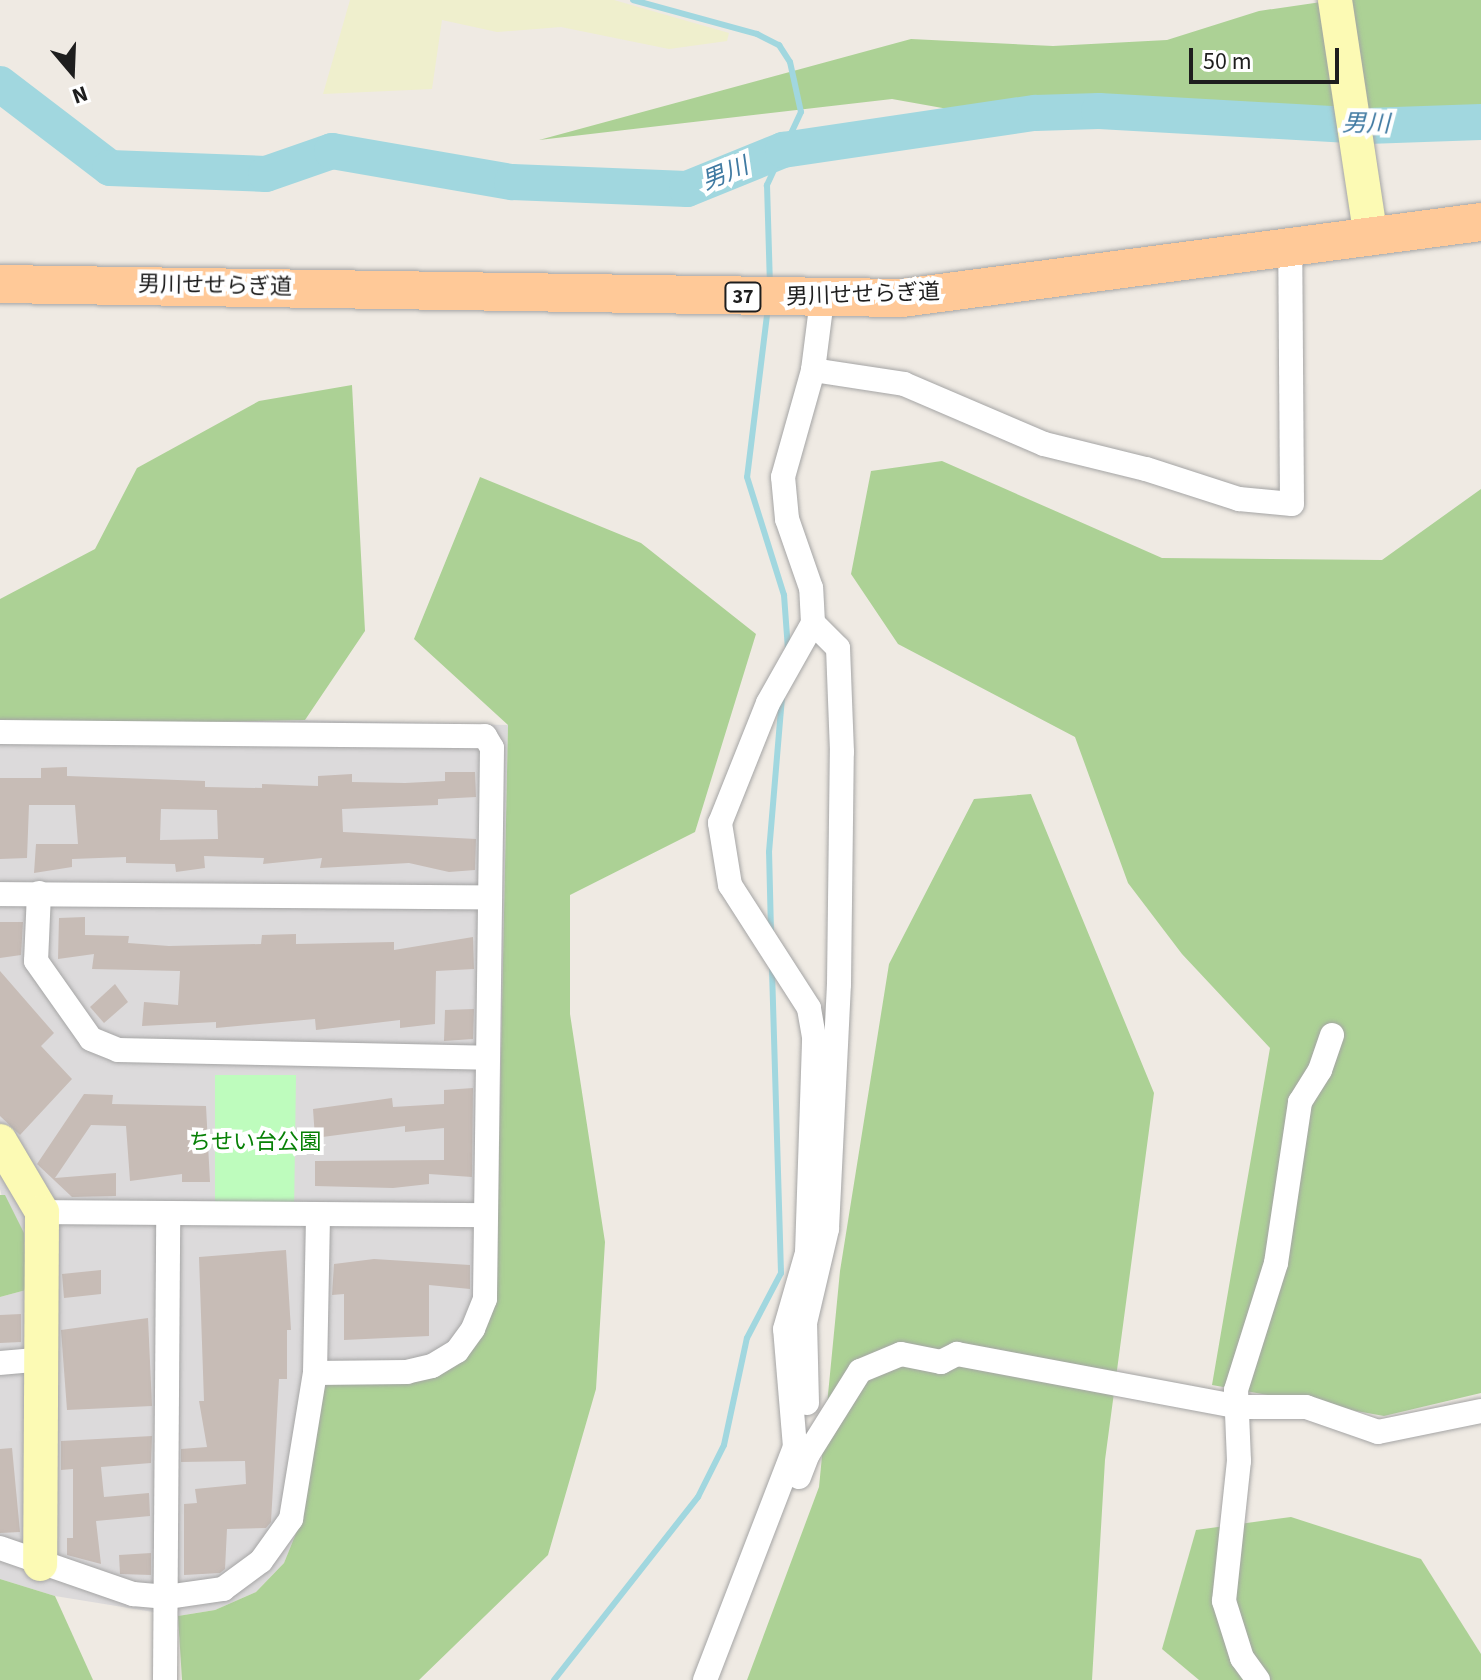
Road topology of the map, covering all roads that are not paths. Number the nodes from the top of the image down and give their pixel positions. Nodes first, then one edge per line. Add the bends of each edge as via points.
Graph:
1 (1335, 2) edge
2 (1481, 222) edge
3 (1369, 223) junction
4 (1290, 245) junction
5 (0, 284) edge
6 (822, 300) junction
7 (813, 370) junction
8 (813, 623) junction
9 (0, 732) edge
10 (39, 893) junction
11 (0, 894) edge
12 (488, 897) junction
13 (1332, 1035) dead end
14 (488, 1058) junction
15 (0, 1141) edge
16 (42, 1212) junction
17 (168, 1213) junction
18 (318, 1215) junction
19 (485, 1215) junction
20 (38, 1360) junction
21 (0, 1363) edge
22 (315, 1373) junction
23 (1240, 1407) junction
24 (1481, 1411) edge
25 (808, 1454) junction
26 (0, 1548) edge
27 (40, 1564) junction
28 (167, 1597) junction
29 (165, 1680) edge
30 (705, 1680) edge
31 (722, 1680) edge
32 (1258, 1680) edge

1 - 3 street
2 - 3 main road, 男川せせらぎ道 / 37
3 - 4 main road, 男川せせらぎ道 / 37
4 - 6 main road, 男川せせらぎ道 / 37 via 902,298
4 - 7 street via 1292,504 1239,499 1044,444 916,388
5 - 6 main road, 男川せせらぎ道 / 37
6 - 7 street
7 - 8 street via 783,477 787,519 811,588
8 - 25 street via 838,648 842,752 839,984 827,1229 805,1323
8 - 30 street via 768,703 720,823 730,885 809,1008 814,1037 807,1253 785,1329 795,1447
9 - 12 street via 485,736 492,748
10 - 11 street
10 - 12 street
10 - 14 street via 36,961 91,1039 118,1050
12 - 14 street
13 - 23 street via 1320,1070 1300,1102 1288,1209 1236,1390
14 - 19 street
15 - 16 street
16 - 17 street
16 - 20 street
17 - 18 street
17 - 28 street
18 - 19 street
18 - 22 street
19 - 22 street via 485,1299 457,1351 432,1366 407,1372
20 - 21 street
20 - 27 street
22 - 28 street via 291,1519 276,1543 223,1589
23 - 24 street via 1306,1407 1386,1432
23 - 25 street via 957,1354 941,1362 901,1354 860,1371
23 - 32 street via 1224,1601 1242,1658
25 - 31 street
26 - 27 street
27 - 28 street via 133,1594
28 - 29 street

